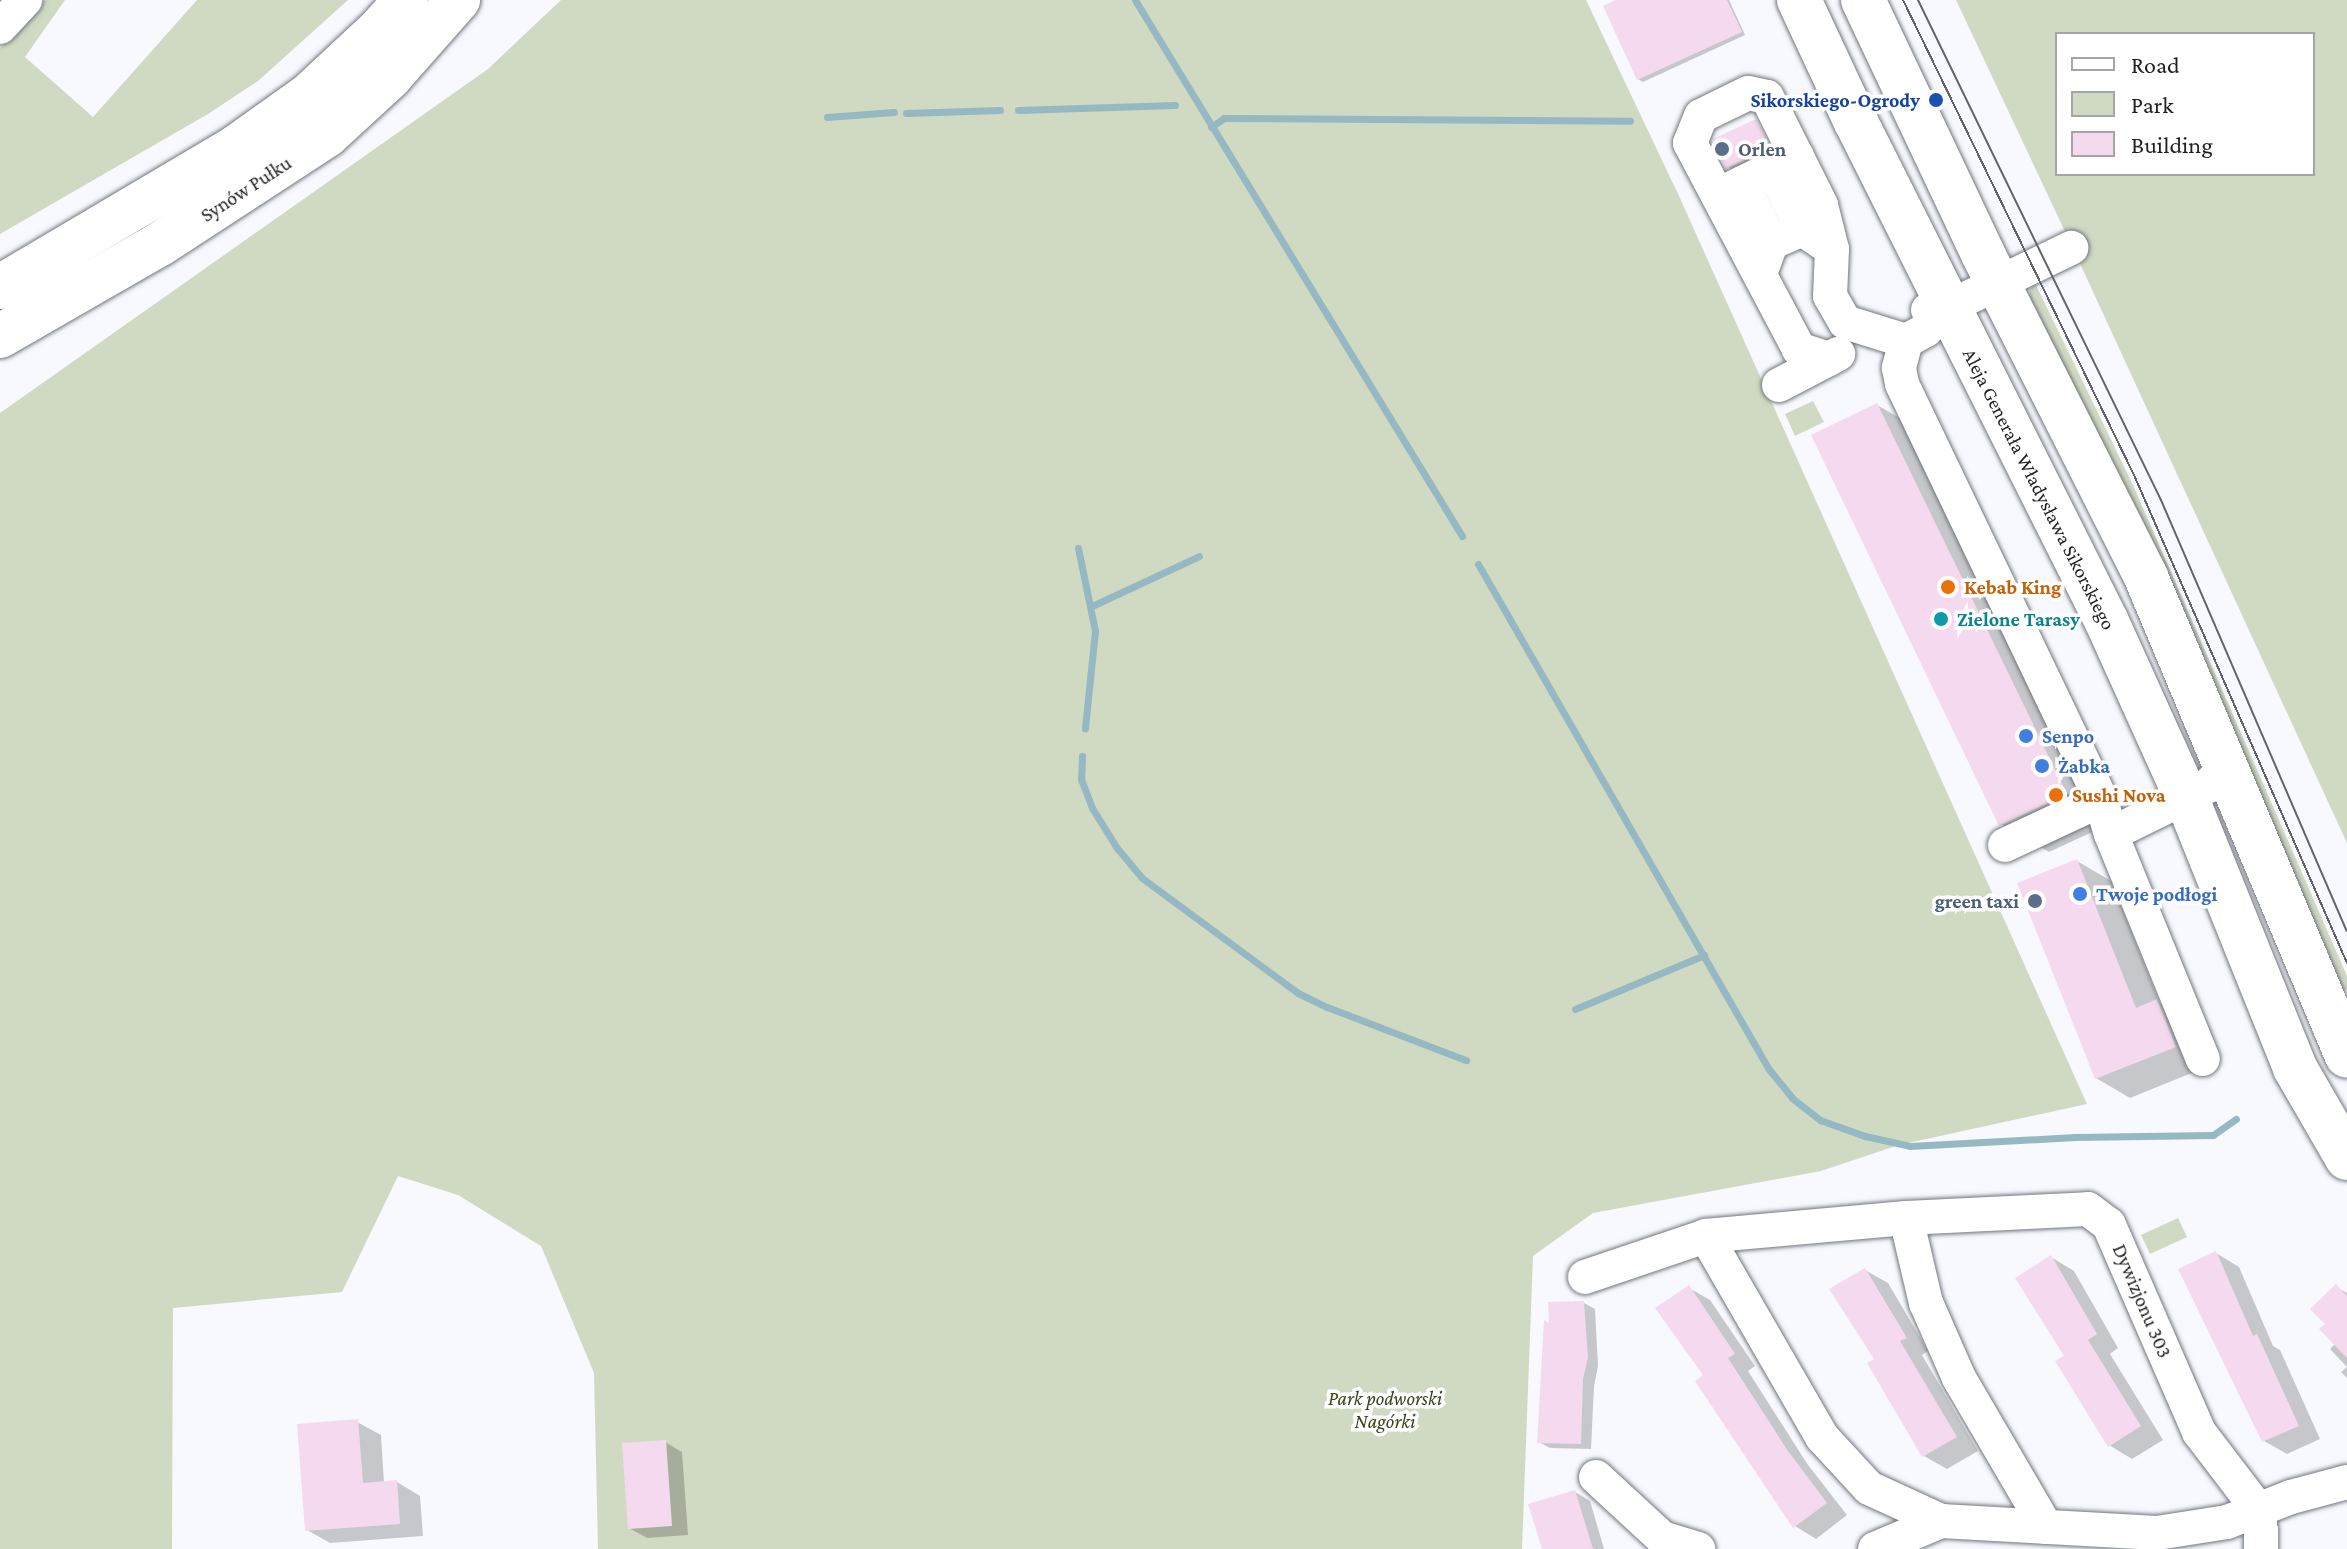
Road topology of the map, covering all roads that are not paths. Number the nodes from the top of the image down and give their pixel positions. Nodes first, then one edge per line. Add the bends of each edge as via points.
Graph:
1 (25, 0) edge
2 (406, 0) edge
3 (458, 0) edge
4 (1799, 0) edge
5 (1863, 0) edge
6 (0, 27) edge
7 (1784, 162) junction
8 (1730, 189) junction
9 (1802, 229) junction
10 (2071, 248) dead end
11 (1832, 249) junction
12 (1765, 259) junction
13 (1998, 282) junction
14 (0, 287) edge
15 (1949, 307) junction
16 (0, 336) edge
17 (1892, 337) junction
18 (1829, 359) junction
19 (1779, 385) dead end
20 (2228, 764) junction
21 (2187, 799) junction
22 (2101, 800) junction
23 (2111, 834) junction
24 (2005, 845) dead end
25 (2347, 1056) edge
26 (2203, 1059) dead end
27 (2347, 1158) edge
28 (1906, 1218) junction
29 (1706, 1236) junction
30 (1585, 1277) dead end
31 (1596, 1477) dead end
32 (2347, 1482) edge
33 (2260, 1512) junction
34 (1941, 1521) junction
35 (2046, 1527) junction
36 (1698, 1549) edge
37 (1875, 1549) edge
38 (2261, 1549) edge

1 - 6 street
2 - 14 main road, Synów Pułku via 309,95 235,148
3 - 16 main road, Synów Pułku via 390,77 327,135 160,244
4 - 15 main road, Aleja Generała Władysława Sikorskiego
5 - 13 main road
7 - 8 street
7 - 8 street via 1767,97 1748,93 1701,116 1690,143
7 - 9 street
7 - 11 street via 1821,205
8 - 12 street
9 - 11 street
9 - 12 street
10 - 13 street
11 - 17 street via 1830,296 1845,322
12 - 18 street via 1799,349
13 - 15 street
13 - 20 main road via 2146,577
15 - 17 street via 1915,311
15 - 21 main road, Aleja Generała Władysława Sikorskiego via 2107,622
17 - 18 street
17 - 22 street via 1902,384
18 - 19 street
20 - 21 street
20 - 25 main road
21 - 23 street
21 - 27 main road, Aleja Generała Władysława Sikorskiego via 2295,1068
22 - 23 street
22 - 24 street
23 - 26 street
28 - 29 street, Dywizjonu 303
28 - 33 street, Dywizjonu 303 via 2088,1209 2109,1225 2199,1432
28 - 35 street via 1926,1303 1959,1378
29 - 30 street, Dywizjonu 303
29 - 34 street via 1822,1437 1869,1488
31 - 36 street via 1662,1538
32 - 33 street via 2291,1497
33 - 35 street via 2157,1533
33 - 38 street
34 - 35 street
34 - 37 street

